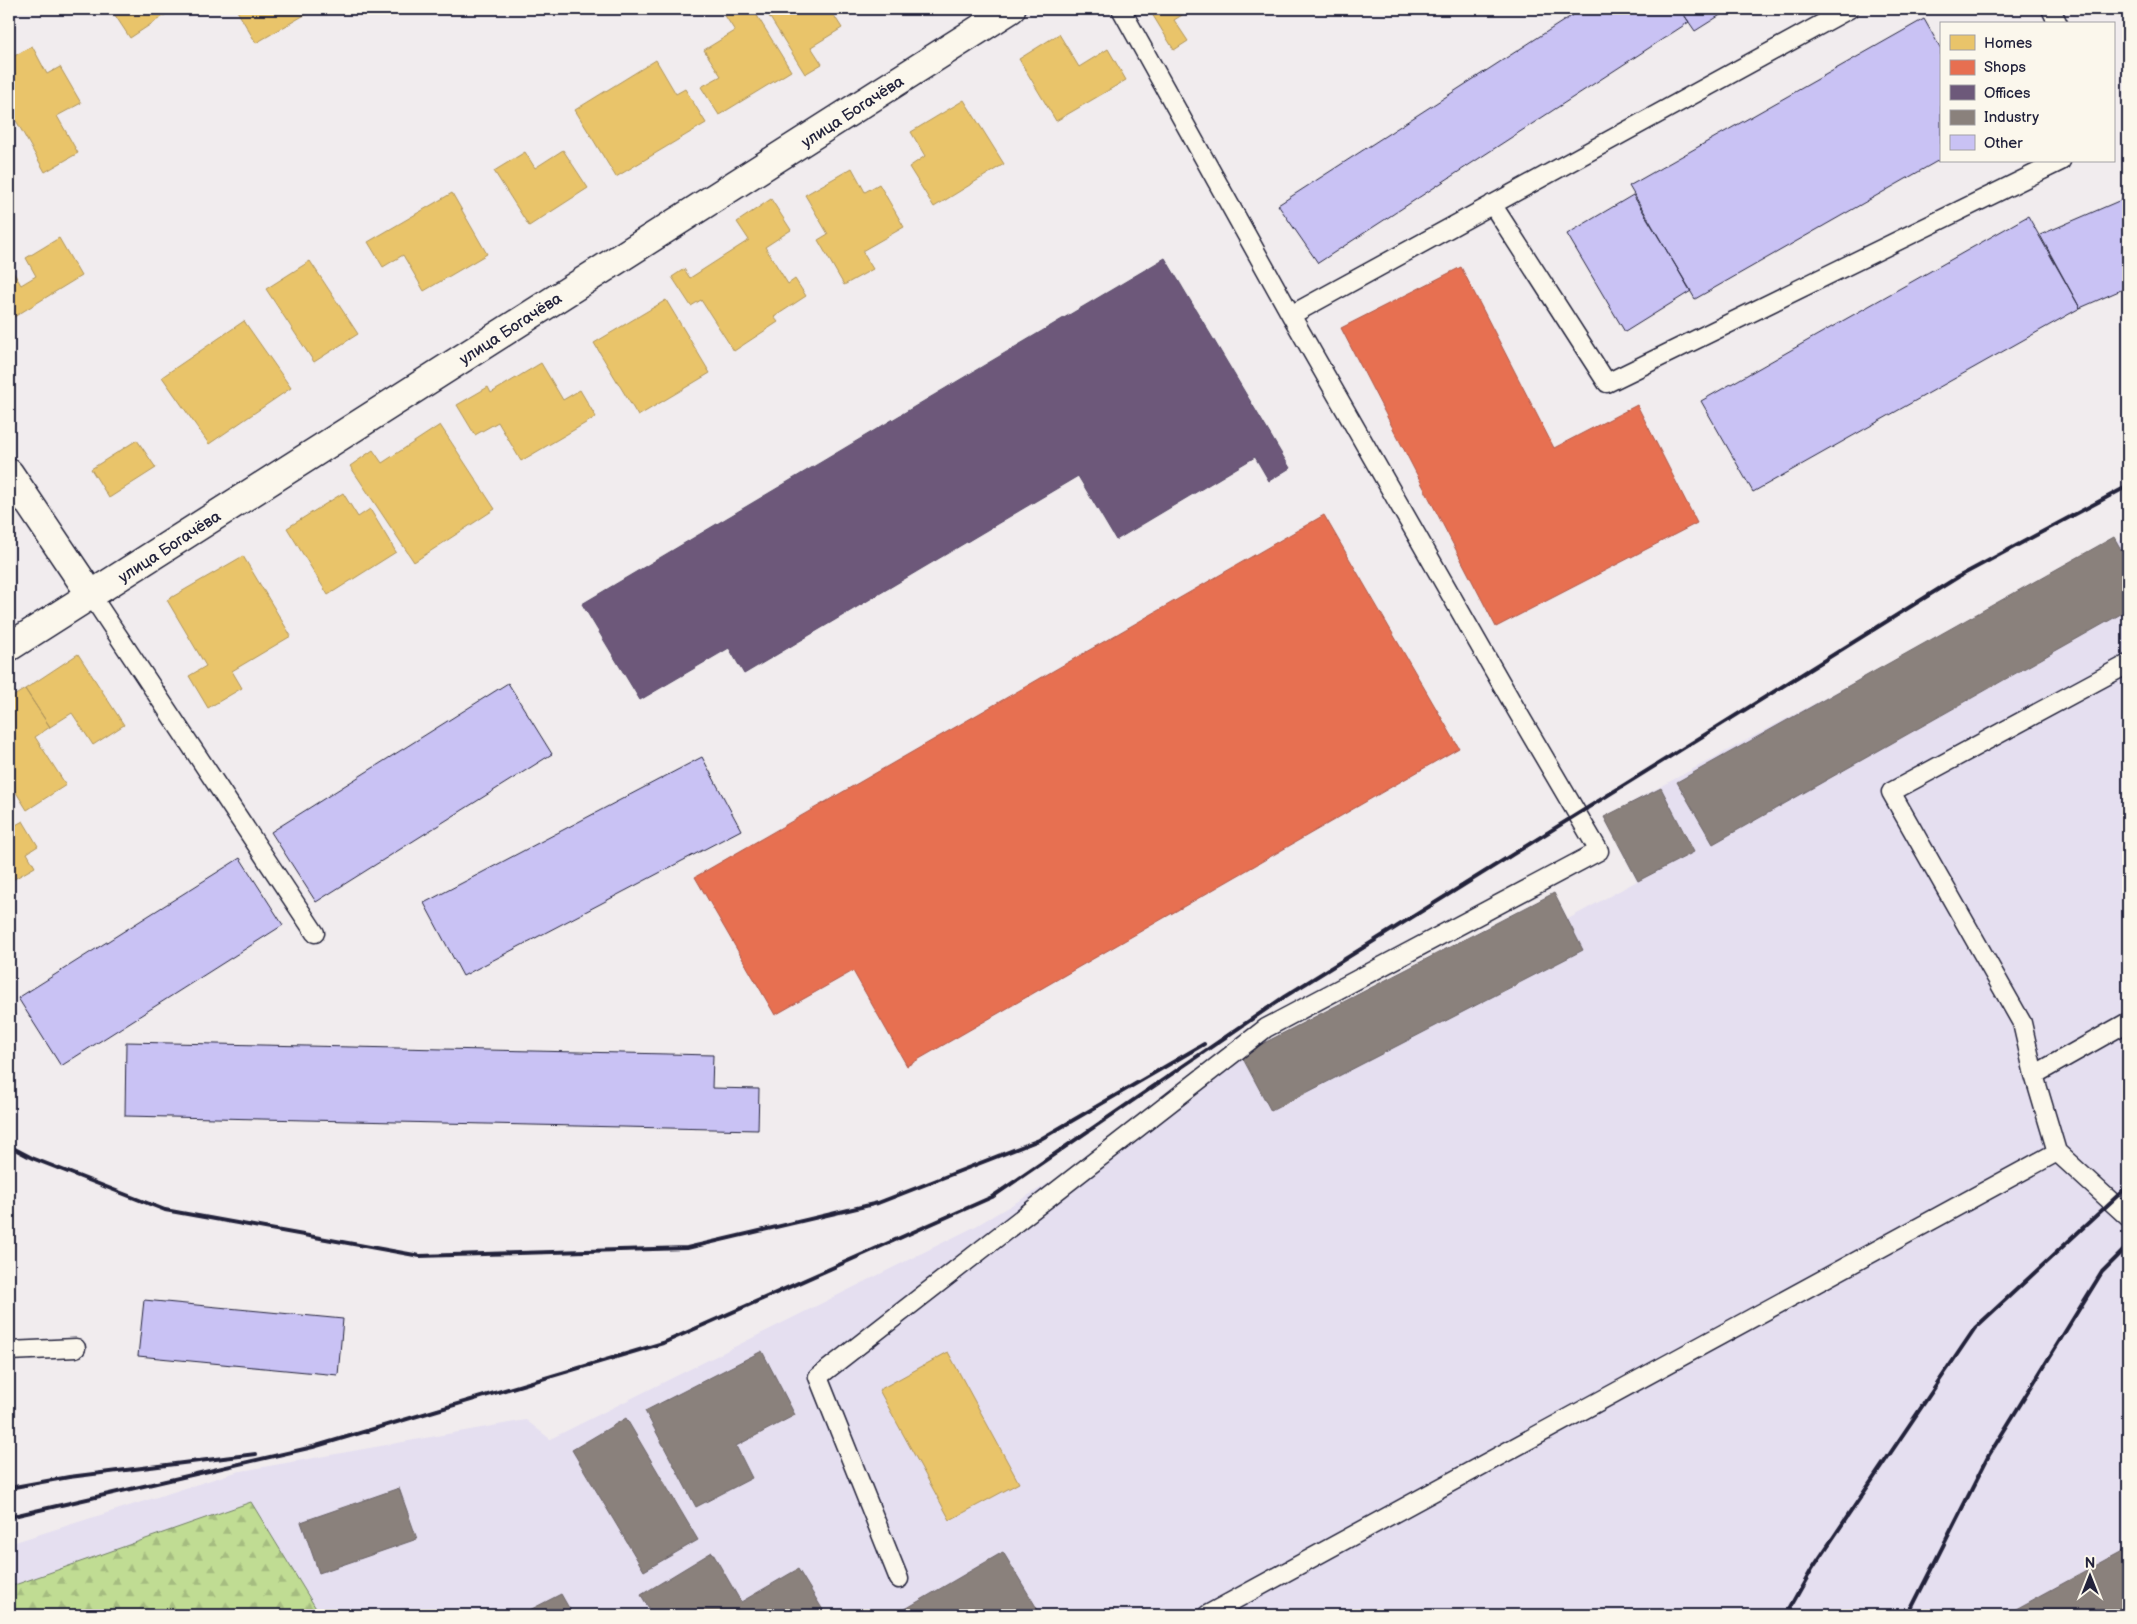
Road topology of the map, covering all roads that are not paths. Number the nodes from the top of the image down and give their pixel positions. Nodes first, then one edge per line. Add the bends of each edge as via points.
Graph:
1 (1011, 9) edge
2 (1121, 9) edge
3 (1849, 9) edge
4 (2051, 9) edge
5 (2057, 22) edge
6 (2059, 162) edge
7 (1492, 204) junction
8 (1291, 315) junction
9 (9, 473) edge
10 (91, 595) junction
11 (9, 647) edge
12 (2128, 664) edge
13 (315, 933) dead end
14 (2128, 1022) edge
15 (2034, 1075) junction
16 (2057, 1152) junction
17 (2128, 1217) edge
18 (76, 1348) dead end
19 (9, 1351) edge
20 (899, 1579) dead end
21 (1207, 1615) edge

1 - 10 street, улица Богачёва
2 - 8 lane
3 - 7 lane
4 - 5 lane
6 - 7 lane via 1607,383
7 - 8 lane
8 - 20 lane via 1599,851 1266,1028 818,1378
9 - 10 street
10 - 11 street, улица Богачёва
10 - 13 lane
12 - 15 lane via 1891,792 2022,1023
14 - 15 lane
15 - 16 lane
16 - 17 lane
16 - 21 lane
18 - 19 lane

